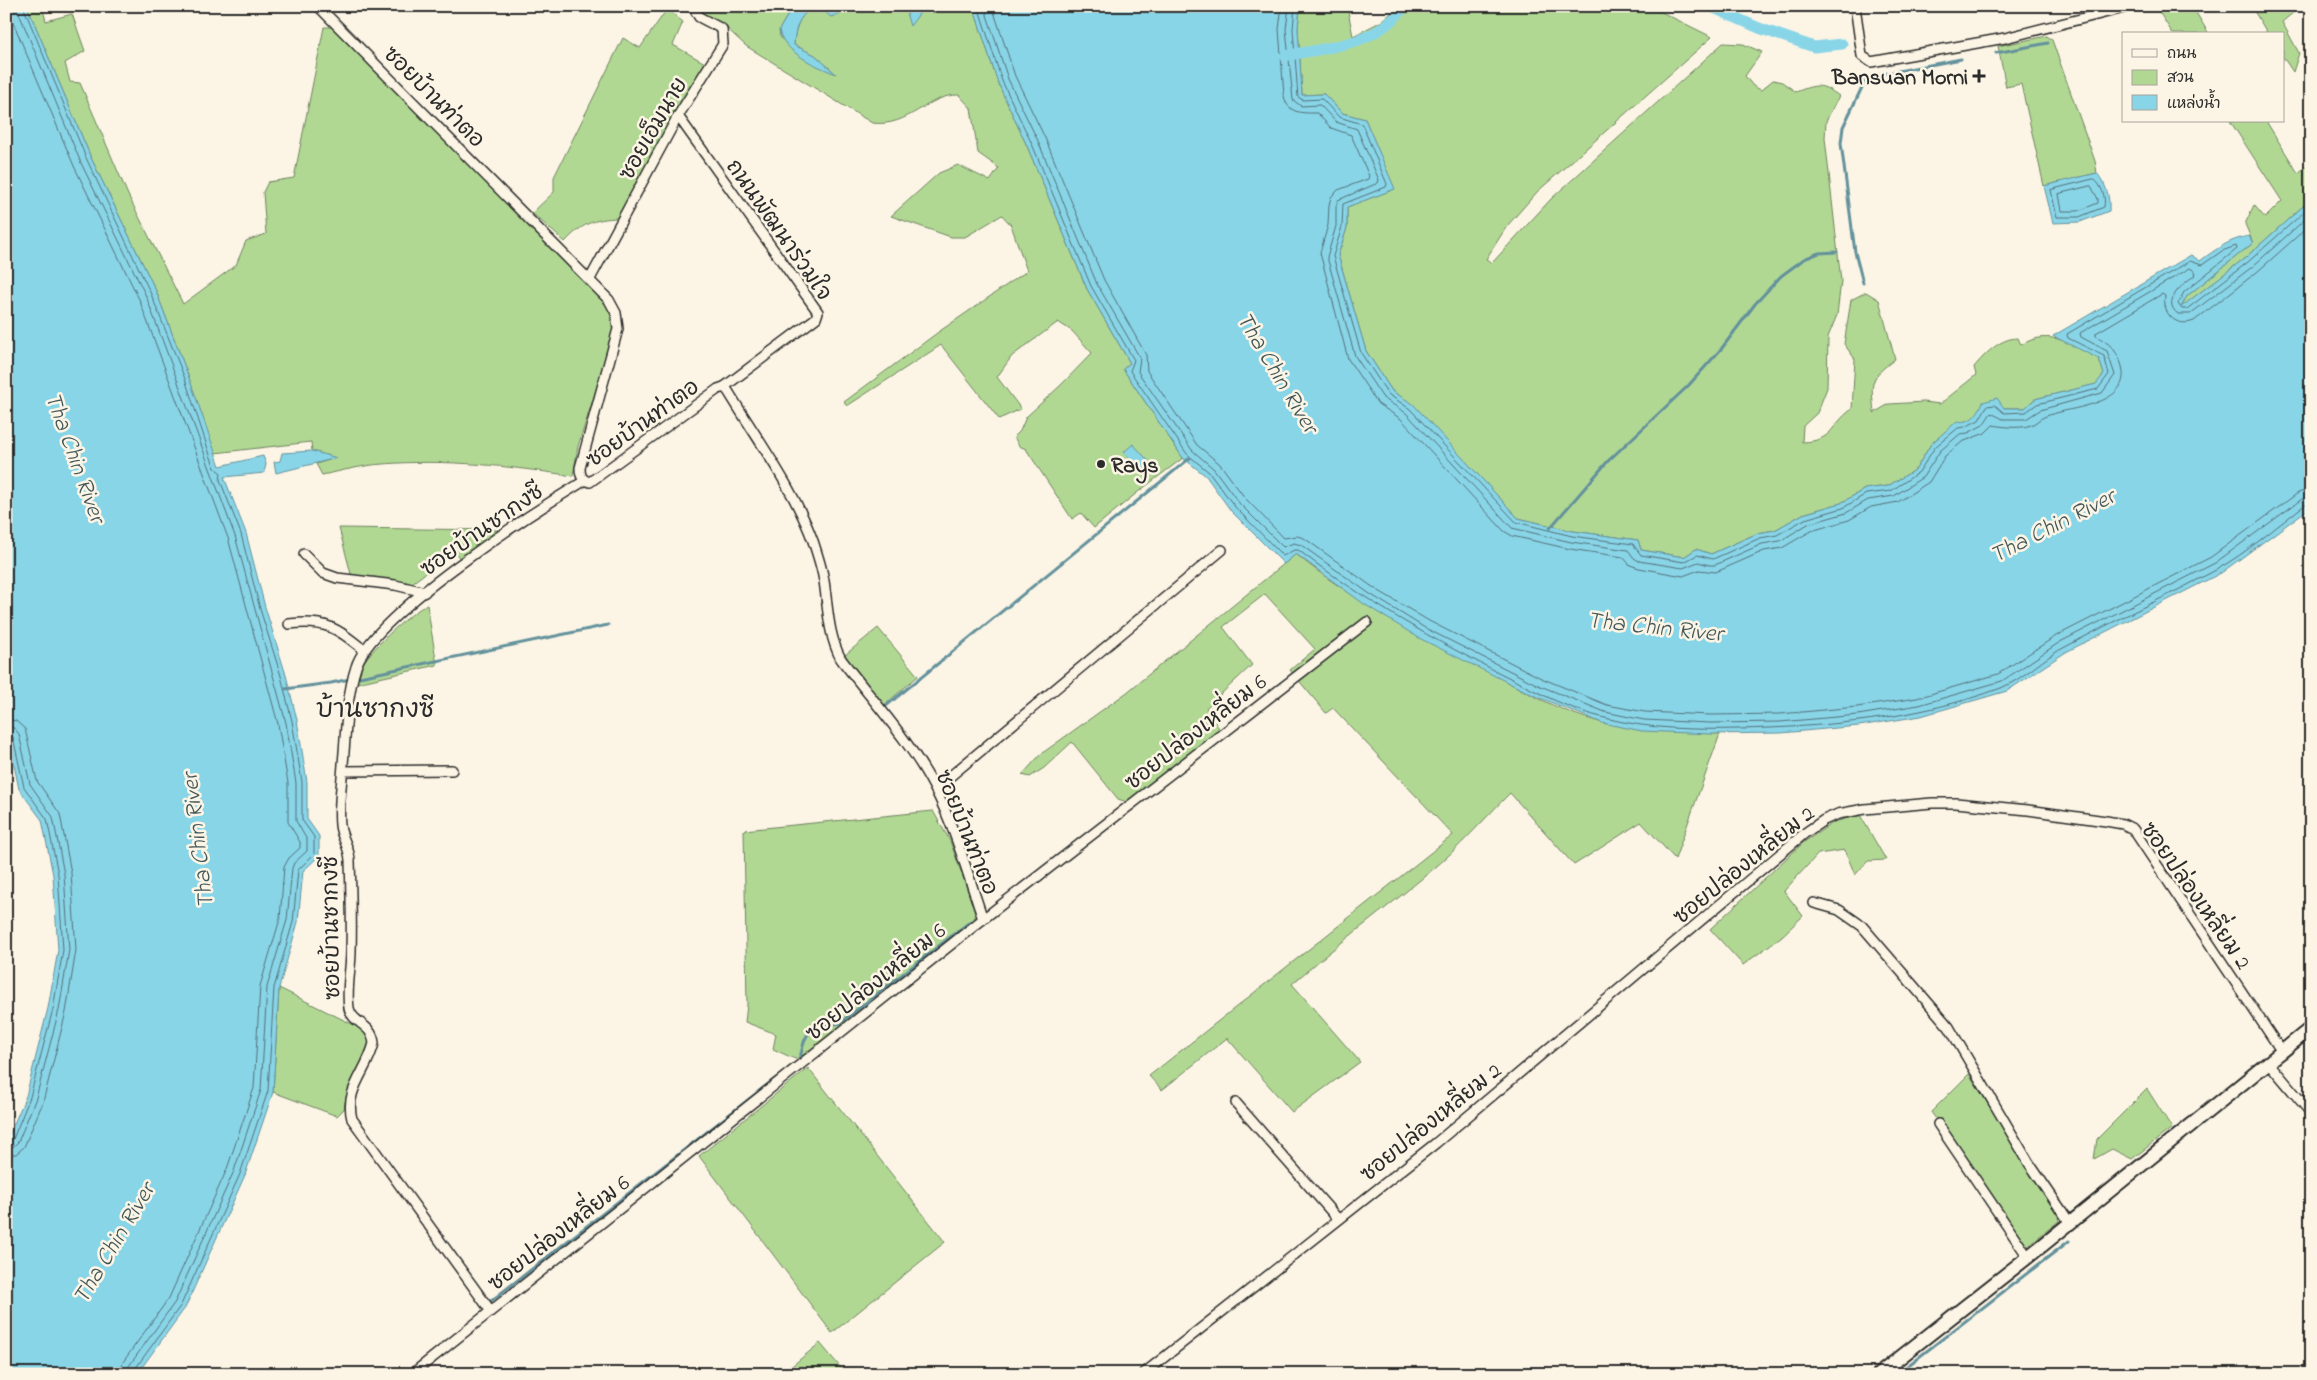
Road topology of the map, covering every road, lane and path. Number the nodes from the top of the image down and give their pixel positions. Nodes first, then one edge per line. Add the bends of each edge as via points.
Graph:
1 (318, 6) edge
2 (696, 6) edge
3 (1855, 6) edge
4 (2132, 6) edge
5 (678, 116) junction
6 (590, 279) junction
7 (724, 387) junction
8 (584, 480) junction
9 (1222, 550) dead end
10 (304, 554) dead end
11 (424, 592) junction
12 (1367, 622) dead end
13 (289, 624) dead end
14 (364, 650) junction
15 (452, 770) dead end
16 (343, 771) junction
17 (935, 789) junction
18 (1814, 903) dead end
19 (983, 919) junction
20 (2311, 1028) edge
21 (2282, 1052) junction
22 (2268, 1062) junction
23 (1236, 1103) dead end
24 (2311, 1113) edge
25 (1938, 1124) dead end
26 (1338, 1219) junction
27 (2070, 1223) junction
28 (2028, 1257) junction
29 (490, 1310) junction
30 (412, 1374) edge
31 (1142, 1374) edge
32 (1879, 1374) edge

1 - 6 street, ซอยบ้านท่าตอ
2 - 5 street, ซอยเอ็มนาย via 699,17 722,29 723,44
3 - 4 street via 1862,56 1871,62 2005,38
5 - 6 street, ซอยเอ็มนาย
5 - 7 street, ถนนพัฒนาร่วมใจ via 818,312 816,318
6 - 8 street, ซอยบ้านท่าตอ via 609,300 616,313 618,329 580,468
7 - 8 street, ซอยบ้านท่าตอ via 590,482
7 - 17 street, ซอยบ้านท่าตอ via 790,493 812,540 824,580 835,648 898,732
8 - 11 street, ซอยบ้านซากงซี via 513,526
9 - 17 street
10 - 11 street via 322,573 337,578
11 - 14 street, ซอยบ้านซากงซี via 378,632
12 - 19 street, ซอยปล่องเหลี่ยม 6
13 - 14 street via 315,622 328,625
14 - 16 street, ซอยบ้านซากงซี via 353,678
15 - 16 street
16 - 29 street, ซอยบ้านซากงซี via 340,824 350,858 349,1007 355,1017 370,1029 374,1043 350,1098 352,1119
17 - 19 street, ซอยบ้านท่าตอ
18 - 27 street via 1839,910 1862,926 1948,1027 2029,1163
19 - 29 street, ซอยปล่องเหลี่ยม 6
20 - 21 street
21 - 22 street
21 - 26 street, ซอยปล่องเหลี่ยม 2 via 2133,829 2106,821 1956,803 1865,809 1838,814 1805,833 1436,1143
22 - 24 street
22 - 27 street
23 - 26 street
25 - 28 street
26 - 31 street, ซอยปล่องเหลี่ยม 2
27 - 28 street
28 - 32 street
29 - 30 street, ซอยปล่องเหลี่ยม 6

